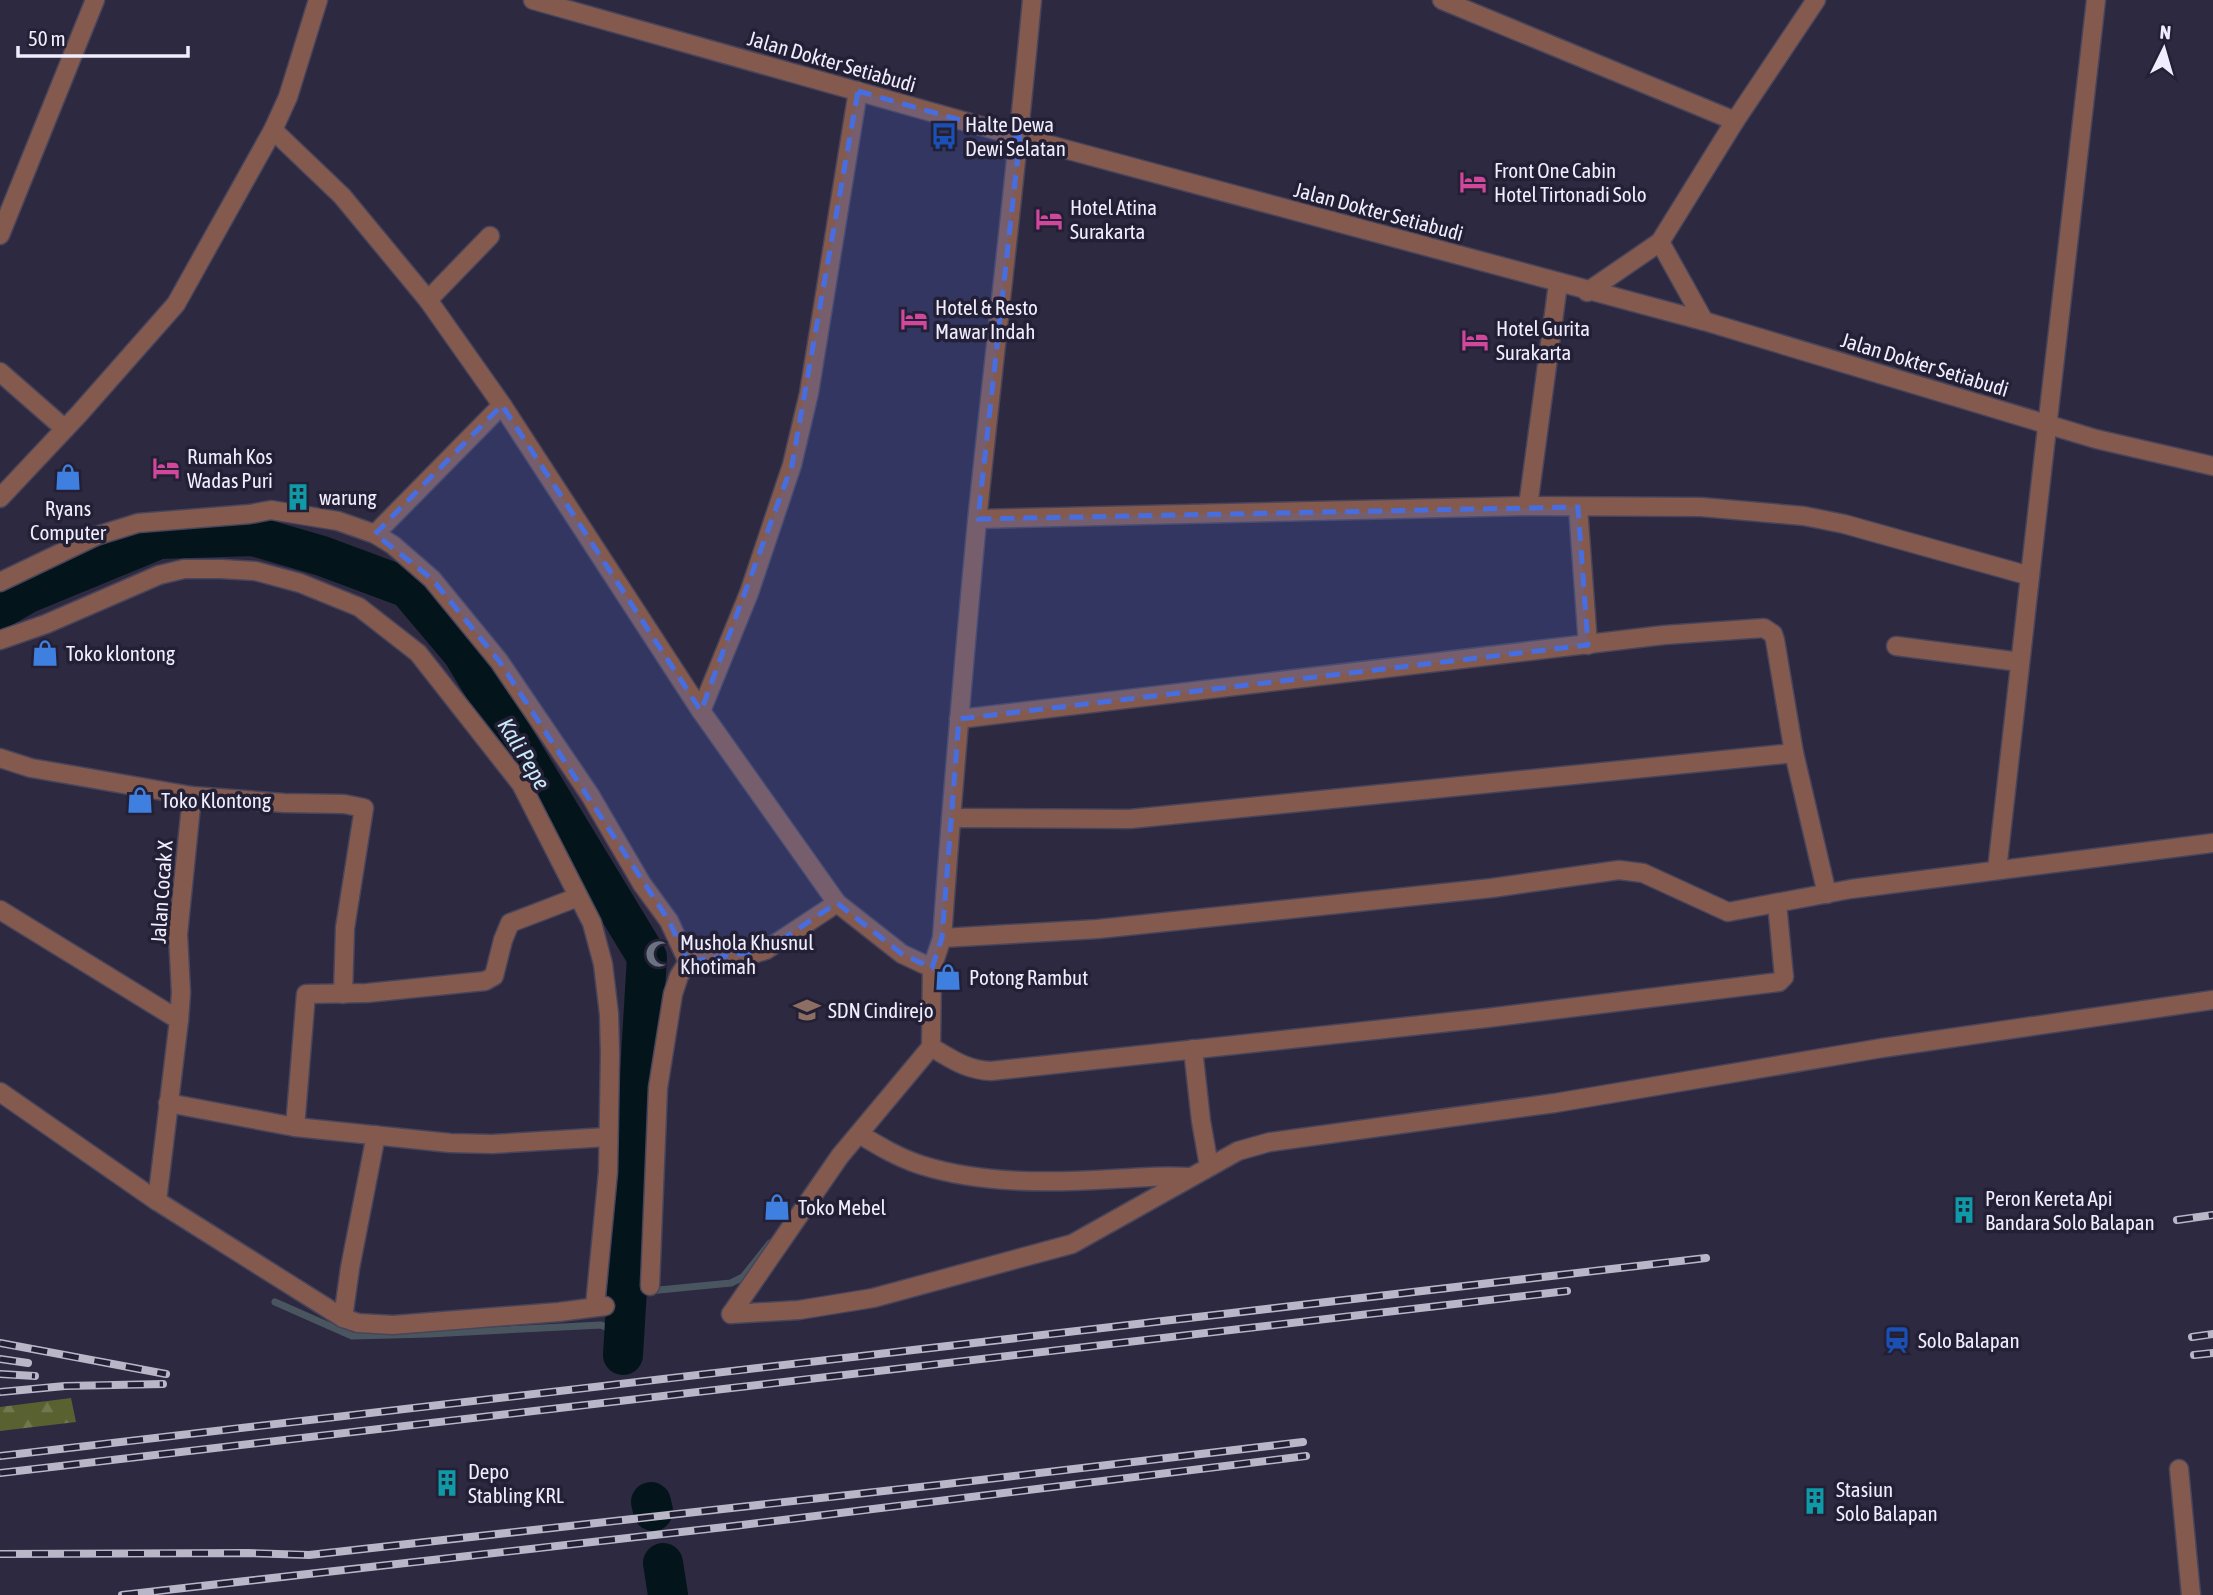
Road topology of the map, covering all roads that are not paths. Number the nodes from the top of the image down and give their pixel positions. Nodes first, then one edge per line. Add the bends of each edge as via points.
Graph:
1 (95, 0) edge
2 (318, 0) edge
3 (533, 0) edge
4 (1032, 0) edge
5 (1443, 0) edge
6 (1816, 0) edge
7 (2096, 0) edge
8 (858, 91) junction
9 (1735, 121) junction
10 (273, 130) junction
11 (1020, 137) junction
12 (0, 234) edge
13 (489, 236) dead end
14 (1660, 242) junction
15 (1558, 284) junction
16 (1587, 292) junction
17 (428, 300) junction
18 (1704, 321) junction
19 (0, 372) edge
20 (502, 405) junction
21 (2047, 426) junction
22 (65, 429) junction
23 (2213, 466) edge
24 (0, 498) edge
25 (1528, 506) junction
26 (1577, 507) junction
27 (978, 519) junction
28 (375, 534) junction
29 (2029, 576) junction
30 (0, 582) edge
31 (0, 640) edge
32 (1588, 645) junction
33 (1896, 646) dead end
34 (2020, 662) junction
35 (701, 711) junction
36 (959, 719) junction
37 (1794, 753) junction
38 (0, 758) edge
39 (192, 796) junction
40 (951, 818) junction
41 (2213, 843) edge
42 (1997, 870) junction
43 (1827, 894) junction
44 (579, 897) junction
45 (837, 903) junction
46 (1777, 903) junction
47 (0, 910) edge
48 (942, 938) junction
49 (688, 962) junction
50 (932, 968) junction
51 (343, 994) junction
52 (2213, 1000) edge
53 (179, 1020) junction
54 (931, 1047) junction
55 (1193, 1049) junction
56 (0, 1092) edge
57 (169, 1103) junction
58 (295, 1127) junction
59 (859, 1133) junction
60 (376, 1135) junction
61 (608, 1137) junction
62 (1209, 1166) junction
63 (1188, 1177) junction
64 (157, 1201) junction
65 (650, 1286) dead end
66 (343, 1318) junction
67 (2179, 1469) dead end
68 (2191, 1595) edge

1 - 12 street
2 - 10 street
3 - 8 street, Jalan Dokter Setiabudi
4 - 11 street
5 - 9 street
6 - 9 street
7 - 21 street
8 - 11 street, Jalan Dokter Setiabudi
8 - 35 street via 809,393 792,465 749,593
9 - 14 street
10 - 17 street via 342,196
10 - 22 street via 176,304
11 - 15 street, Jalan Dokter Setiabudi
11 - 27 street
13 - 17 street
14 - 16 street
14 - 18 street
15 - 16 street, Jalan Dokter Setiabudi
15 - 25 street
16 - 18 street, Jalan Dokter Setiabudi
17 - 20 street
18 - 21 street, Jalan Dokter Setiabudi
19 - 22 street
20 - 28 street
20 - 35 street
21 - 23 street, Jalan Dokter Setiabudi
21 - 29 street
22 - 24 street
25 - 26 street
25 - 27 street
26 - 29 street via 1701,507 1804,516
26 - 32 street
27 - 36 street
28 - 30 street via 338,521 271,510 138,523 96,536
28 - 49 street via 432,579 499,661 669,920
29 - 34 street
31 - 44 street via 143,581 184,569 255,571 359,607 418,653 521,784
32 - 36 street
32 - 37 street via 1765,628 1775,640
33 - 34 street
34 - 42 street
35 - 45 street
36 - 40 street
37 - 40 street via 1130,819
37 - 43 street
38 - 39 street via 31,768
39 - 51 street via 364,808 345,928
39 - 53 street, Jalan Cocak X via 178,934
40 - 48 street
41 - 42 street
42 - 43 street
43 - 46 street
44 - 51 street via 510,923 494,976 485,981
44 - 61 street via 603,964 609,1014
45 - 49 street via 766,950 737,959
45 - 50 street via 902,954
46 - 48 street via 1728,912 1643,873 1619,870 1492,888 1098,929
46 - 55 street via 1784,977 1779,982
47 - 53 street
48 - 50 street
49 - 65 street via 673,994 658,1088
50 - 54 street
51 - 58 street via 306,995
52 - 62 street via 1882,1048 1504,1111 1270,1142
53 - 57 street, Jalan Cocak X
54 - 55 street via 958,1064 990,1071
54 - 59 street
55 - 62 street
56 - 64 street
57 - 58 street
57 - 64 street, Jalan Cocak X
58 - 60 street
59 - 63 street via 893,1154 949,1173 1047,1180
59 - 63 street via 731,1314 838,1306 1040,1254 1084,1237
60 - 61 street via 492,1144
60 - 66 street
61 - 66 street via 601,1306 393,1325
62 - 63 street
64 - 66 street
67 - 68 street

